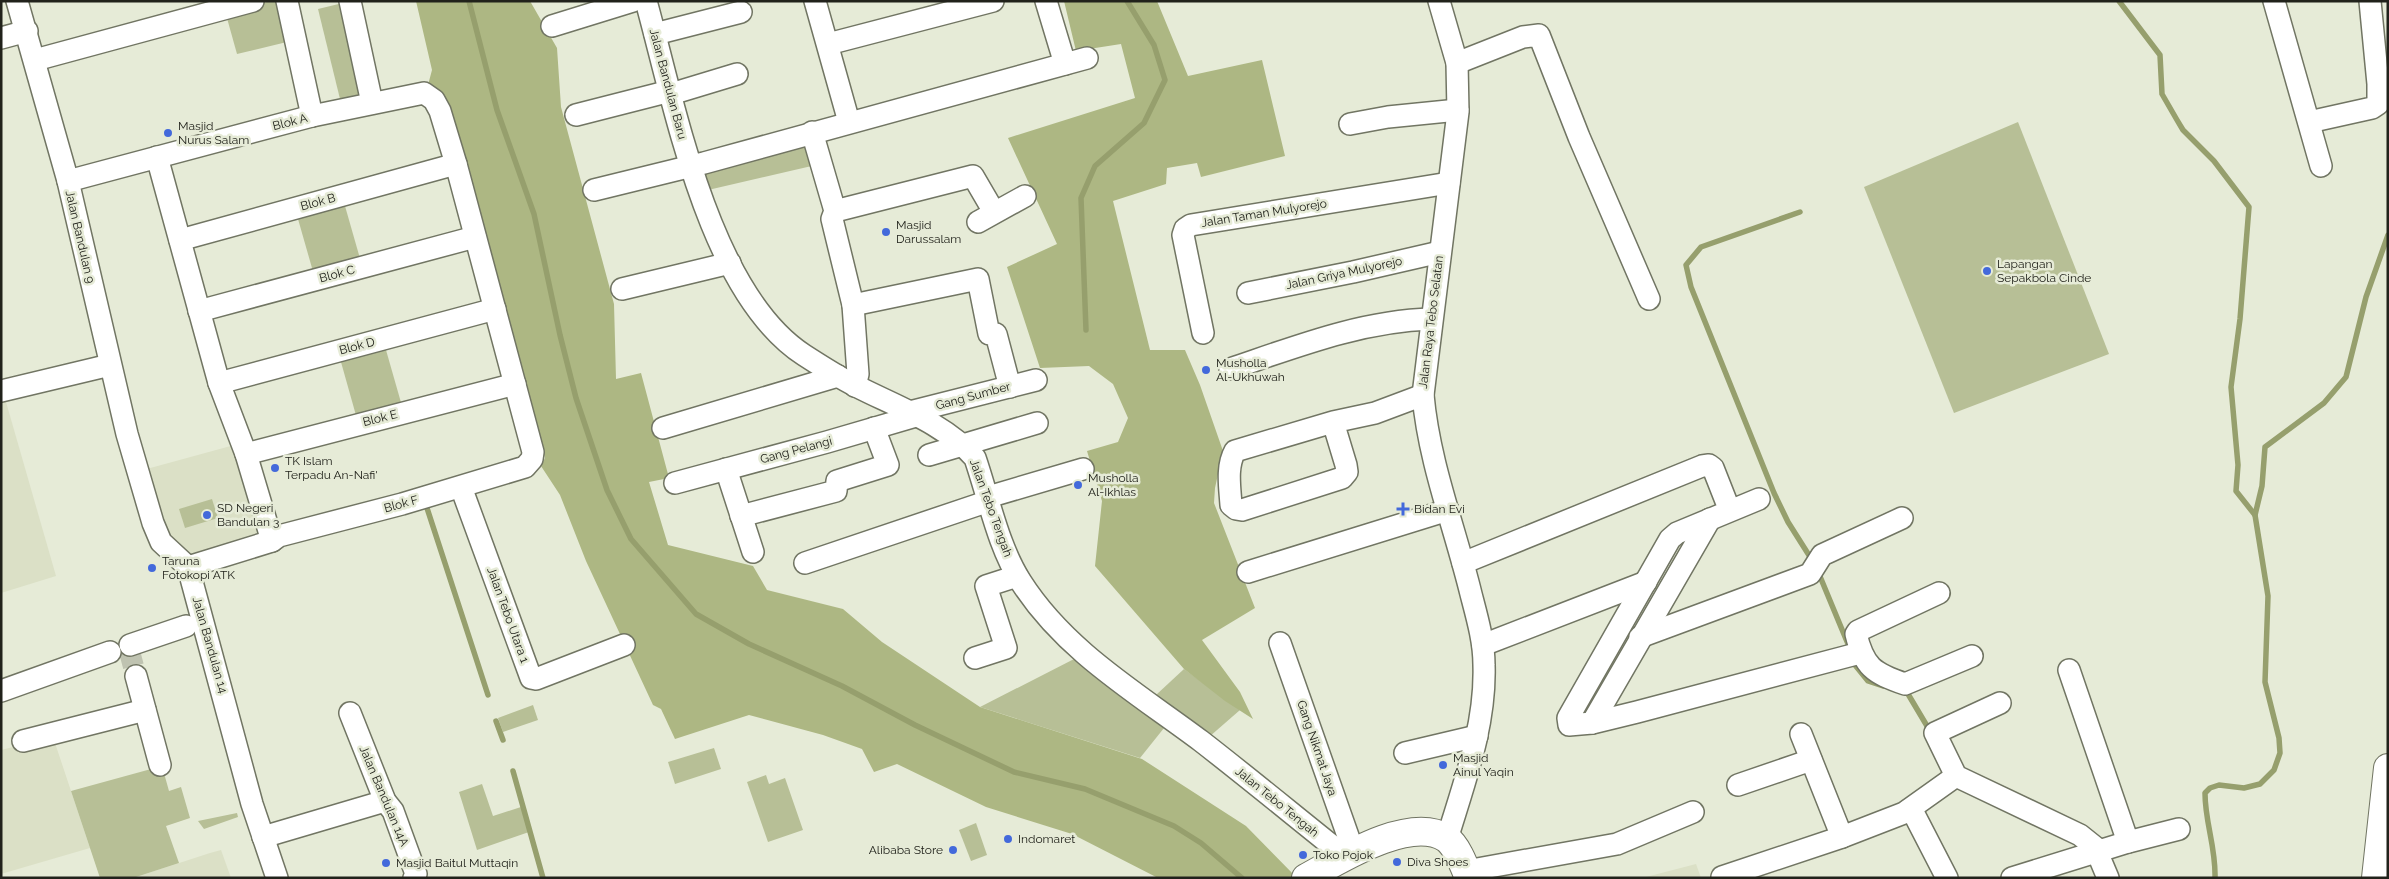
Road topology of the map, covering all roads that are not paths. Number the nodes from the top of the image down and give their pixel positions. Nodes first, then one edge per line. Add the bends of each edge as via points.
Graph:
1 (17, 1) edge
2 (254, 1) edge
3 (287, 1) edge
4 (350, 1) edge
5 (633, 1) edge
6 (646, 1) edge
7 (815, 1) edge
8 (993, 1) edge
9 (1046, 1) edge
10 (1439, 1) edge
11 (2274, 1) edge
12 (2370, 1) edge
13 (741, 12) dead end
14 (552, 26) dead end
15 (27, 31) junction
16 (655, 34) junction
17 (1, 38) edge
18 (828, 44) junction
19 (1087, 58) dead end
20 (35, 60) junction
21 (1457, 63) junction
22 (1065, 64) junction
23 (737, 74) dead end
24 (670, 92) junction
25 (372, 103) junction
26 (1458, 110) junction
27 (576, 115) dead end
28 (312, 116) junction
29 (850, 122) junction
30 (2309, 122) junction
31 (1350, 124) dead end
32 (812, 132) junction
33 (157, 157) junction
34 (456, 164) junction
35 (690, 166) junction
36 (2321, 166) dead end
37 (68, 181) junction
38 (1449, 183) junction
39 (594, 190) dead end
40 (1025, 196) dead end
41 (835, 211) junction
42 (475, 237) junction
43 (180, 240) junction
44 (1440, 252) junction
45 (730, 263) junction
46 (622, 289) dead end
47 (1248, 293) dead end
48 (1649, 299) dead end
49 (853, 305) junction
50 (495, 309) junction
51 (199, 311) junction
52 (1430, 320) junction
53 (1203, 333) dead end
54 (110, 366) junction
55 (1230, 369) dead end
56 (1036, 380) dead end
57 (847, 381) junction
58 (220, 383) junction
59 (515, 384) junction
60 (1010, 387) junction
61 (1, 391) edge
62 (1423, 395) junction
63 (913, 414) junction
64 (1333, 422) junction
65 (1037, 423) dead end
66 (663, 428) dead end
67 (874, 428) junction
68 (962, 444) junction
69 (246, 454) junction
70 (929, 455) dead end
71 (726, 469) junction
72 (1082, 470) dead end
73 (675, 483) dead end
74 (461, 487) junction
75 (988, 499) junction
76 (1760, 499) dead end
77 (1726, 501) dead end
78 (1448, 510) junction
79 (741, 516) junction
80 (1902, 518) dead end
81 (1710, 519) junction
82 (272, 541) junction
83 (753, 552) dead end
84 (805, 563) dead end
85 (1464, 563) junction
86 (188, 567) junction
87 (1248, 572) dead end
88 (1017, 576) junction
89 (1648, 578) junction
90 (1670, 585) junction
91 (1939, 593) dead end
92 (196, 623) junction
93 (1280, 643) dead end
94 (1483, 644) junction
95 (130, 645) dead end
96 (624, 645) dead end
97 (1610, 645) junction
98 (1635, 646) junction
99 (110, 652) dead end
100 (1860, 652) junction
101 (1972, 656) dead end
102 (974, 658) dead end
103 (2069, 670) dead end
104 (136, 676) tunnel mouth
105 (1, 691) edge
106 (2000, 704) dead end
107 (145, 710) junction
108 (350, 713) dead end
109 (1592, 723) junction
110 (1801, 734) dead end
111 (1477, 736) junction
112 (23, 741) dead end
113 (1405, 753) dead end
114 (1812, 760) junction
115 (160, 765) dead end
116 (2388, 768) edge
117 (1954, 777) junction
118 (1738, 786) dead end
119 (385, 801) junction
120 (1909, 810) junction
121 (1693, 812) dead end
122 (2179, 829) dead end
123 (262, 837) junction
124 (1842, 837) junction
125 (1447, 839) junction
126 (2128, 842) junction
127 (2093, 853) junction
128 (1350, 855) junction
129 (1468, 874) edge
130 (1722, 877) edge
131 (276, 878) edge
132 (414, 878) edge
133 (1306, 878) edge
134 (1947, 878) edge
135 (2012, 878) edge
136 (2108, 878) edge
137 (2376, 878) edge

1 - 15 street, Jalan Bandulan 9
2 - 20 street
3 - 28 street
4 - 25 street
5 - 14 street
6 - 16 street, Jalan Bandulan Baru
7 - 18 street
8 - 18 street
9 - 22 street
10 - 21 street, Jalan Raya Tebo Selatan
11 - 30 street
12 - 30 street via 2378,104
13 - 16 street
15 - 17 street
15 - 20 street, Jalan Bandulan 9
16 - 24 street, Jalan Bandulan Baru
18 - 29 street
19 - 22 street
20 - 37 street, Jalan Bandulan 9
21 - 26 street, Jalan Raya Tebo Selatan
21 - 48 street via 1523,37 1538,35
22 - 29 street
23 - 24 street
24 - 27 street
24 - 35 street, Jalan Bandulan Baru
25 - 28 street, Blok A
25 - 34 street, Blok A via 424,93 434,100
26 - 31 street
26 - 38 street, Jalan Raya Tebo Selatan
28 - 33 street, Blok A
29 - 32 street
30 - 36 street
32 - 35 street
32 - 41 street
33 - 37 street, Blok A
33 - 43 street
34 - 42 street
34 - 43 street, Blok B
35 - 39 street
35 - 45 street, Jalan Tebo Tengah
37 - 54 street, Jalan Bandulan 9
38 - 44 street, Jalan Raya Tebo Selatan
38 - 53 street, Jalan Taman Mulyorejo via 1191,225 1183,235
40 - 41 street via 986,217 972,176
41 - 49 street via 832,219
42 - 50 street
42 - 51 street, Blok C
43 - 51 street
44 - 47 street, Jalan Griya Mulyorejo
44 - 52 street, Jalan Raya Tebo Selatan
45 - 46 street
45 - 57 street, Jalan Tebo Tengah via 744,290 774,331 802,354
49 - 57 street via 858,374
49 - 60 street via 978,279 989,334 996,334
50 - 58 street, Blok D
50 - 59 street
51 - 58 street
52 - 55 street via 1402,320 1357,329
52 - 62 street, Jalan Raya Tebo Selatan
54 - 61 street
54 - 86 street via 156,535
56 - 60 street, Gang Sumber
57 - 63 street, Jalan Tebo Tengah
57 - 66 street
58 - 69 street
59 - 69 street, Blok E
59 - 74 street, Blok F via 533,452 530,463
60 - 63 street, Gang Sumber
62 - 64 street via 1375,413
62 - 78 street, Jalan Raya Tebo Selatan via 1428,439
63 - 67 street, Gang Pelangi
63 - 68 street, Jalan Tebo Tengah
64 - 64 street via 1235,451 1229,478 1231,505 1242,510 1342,478 1347,472 1346,465
65 - 68 street
67 - 71 street, Gang Pelangi
67 - 79 street via 888,466 837,480 836,491
68 - 70 street
68 - 75 street, Jalan Tebo Tengah via 975,458
69 - 82 street
71 - 73 street, Gang Pelangi
71 - 79 street
72 - 75 street
74 - 82 street, Blok F via 279,536
74 - 96 street, Jalan Tebo Utara 1 via 531,678 536,679
75 - 84 street
75 - 88 street, Jalan Tebo Tengah
76 - 81 street
77 - 85 street via 1714,468 1702,466
78 - 85 street, Jalan Raya Tebo Selatan
78 - 87 street
79 - 83 street
80 - 98 street via 1822,555 1810,574
81 - 89 street via 1670,538
81 - 90 street
82 - 86 street, Blok F
85 - 94 street, Jalan Raya Tebo Selatan
86 - 92 street, Jalan Bandulan 14
88 - 102 street via 986,586 1006,648
88 - 128 street, Jalan Tebo Tengah via 1049,620 1124,687 1201,741
89 - 90 street
89 - 94 street
89 - 97 street
90 - 98 street
91 - 100 street via 1861,628 1856,634
92 - 95 street
92 - 123 street, Jalan Bandulan 14
93 - 128 street, Gang Nikmat Jaya
94 - 111 street, Jalan Raya Tebo Selatan via 1484,689
97 - 98 street
97 - 109 street via 1567,722 1572,727
98 - 109 street
99 - 105 street
100 - 101 street via 1869,666 1905,684
100 - 109 street
103 - 126 street
104 - 107 street
106 - 117 street via 1935,732
107 - 112 street
107 - 115 street
108 - 119 street, Jalan Bandulan 14A
110 - 114 street
111 - 113 street
111 - 125 street, Jalan Raya Tebo Selatan
114 - 118 street
114 - 124 street
116 - 137 main road
117 - 120 street
117 - 127 street via 2080,835 2088,840
119 - 123 street
119 - 132 street, Jalan Bandulan 14A via 393,811 416,874
120 - 124 street
120 - 134 street
121 - 129 street via 1617,844
122 - 126 street
123 - 131 street, Jalan Bandulan 14
124 - 130 street
125 - 128 main road via 1422,831 1406,833
125 - 129 main road
126 - 127 street
127 - 135 street
127 - 136 street
128 - 133 main road

